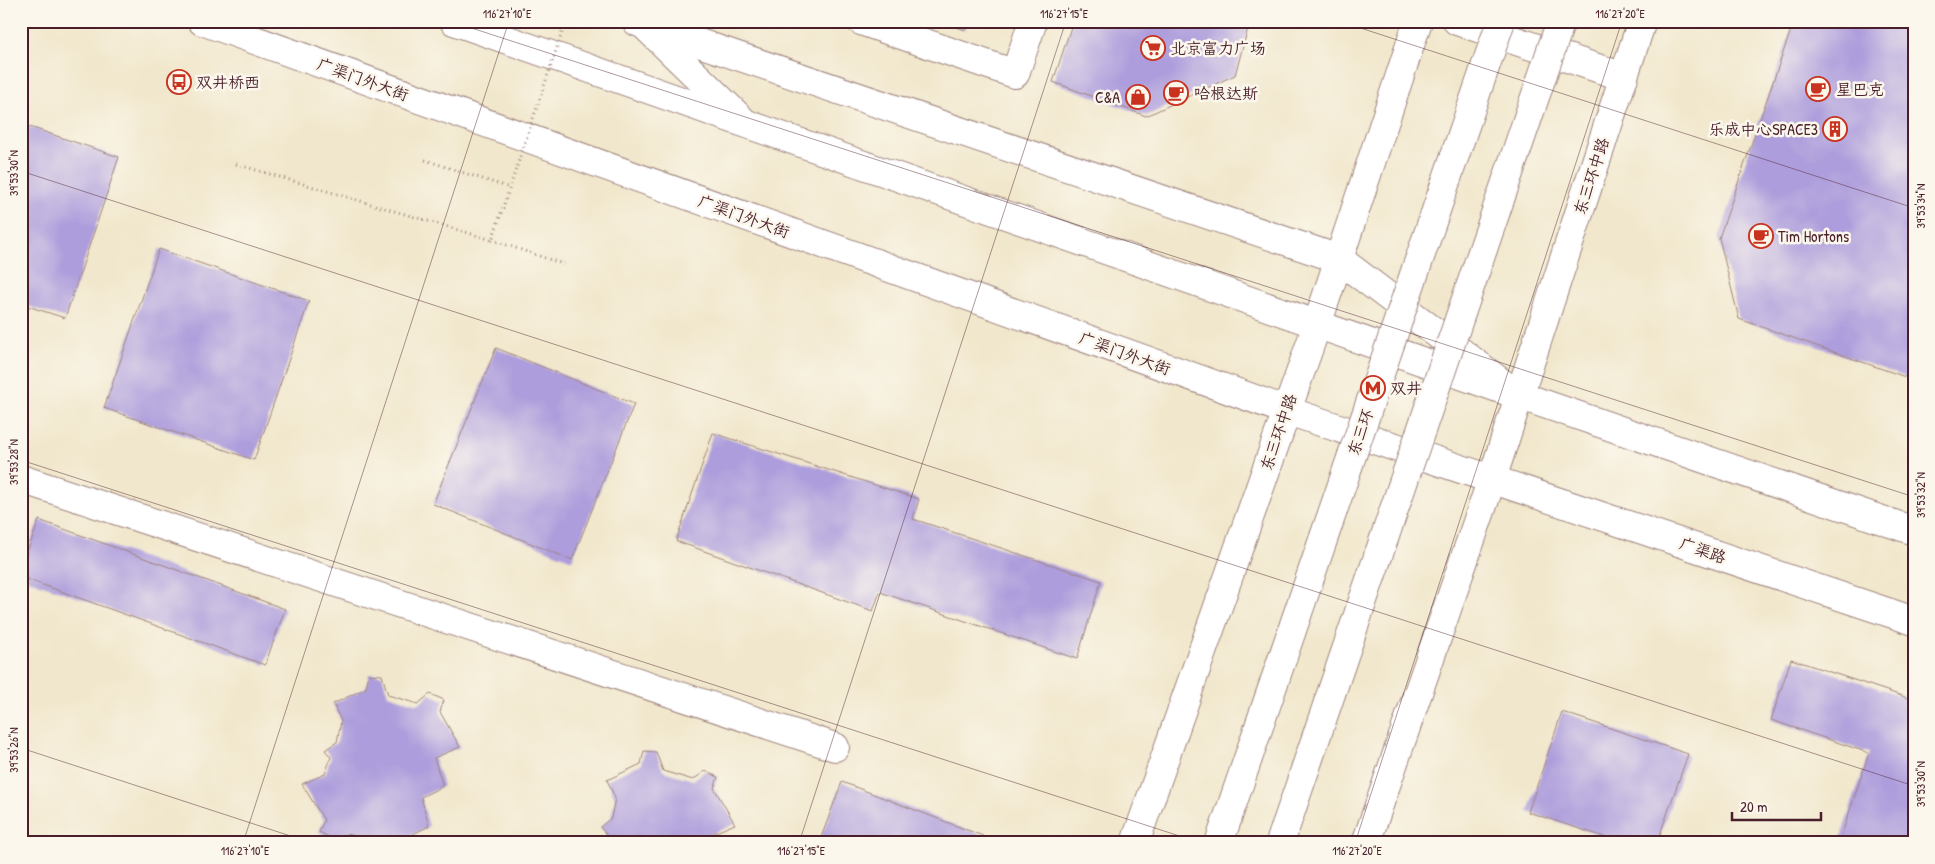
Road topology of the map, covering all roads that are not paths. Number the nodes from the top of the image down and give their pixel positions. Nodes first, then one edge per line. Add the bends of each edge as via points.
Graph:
1 (202, 21) edge
2 (454, 21) edge
3 (861, 21) edge
4 (1033, 21) edge
5 (1418, 21) edge
6 (1457, 21) edge
7 (1501, 21) edge
8 (1561, 21) edge
9 (1642, 21) edge
10 (640, 22) edge
11 (1624, 77) junction
12 (747, 125) junction
13 (1339, 259) junction
14 (1316, 325) junction
15 (1518, 395) junction
16 (1286, 410) junction
17 (21, 479) edge
18 (1492, 479) junction
19 (1914, 531) edge
20 (1914, 621) edge
21 (835, 747) dead end
22 (1135, 843) edge
23 (1218, 843) edge
24 (1280, 843) edge
25 (1366, 843) edge

1 - 16 main road, 广渠门外大街
2 - 12 main road
3 - 4 main road via 1016,74
5 - 13 main road, 东三环中路
6 - 11 main road
7 - 23 main road, 东三环, bridge
8 - 24 main road, bridge
9 - 11 main road, 东三环中路
10 - 12 main road
10 - 13 main road
11 - 15 main road, 东三环中路
12 - 14 main road
13 - 14 main road, 东三环中路
13 - 15 main road
14 - 15 main road
14 - 16 main road, 东三环中路
15 - 18 main road, 东三环中路
15 - 19 main road
16 - 18 main road, 广渠门外大街
16 - 22 main road, 东三环中路
17 - 21 main road
18 - 20 main road, 广渠路
18 - 25 main road, 东三环中路

